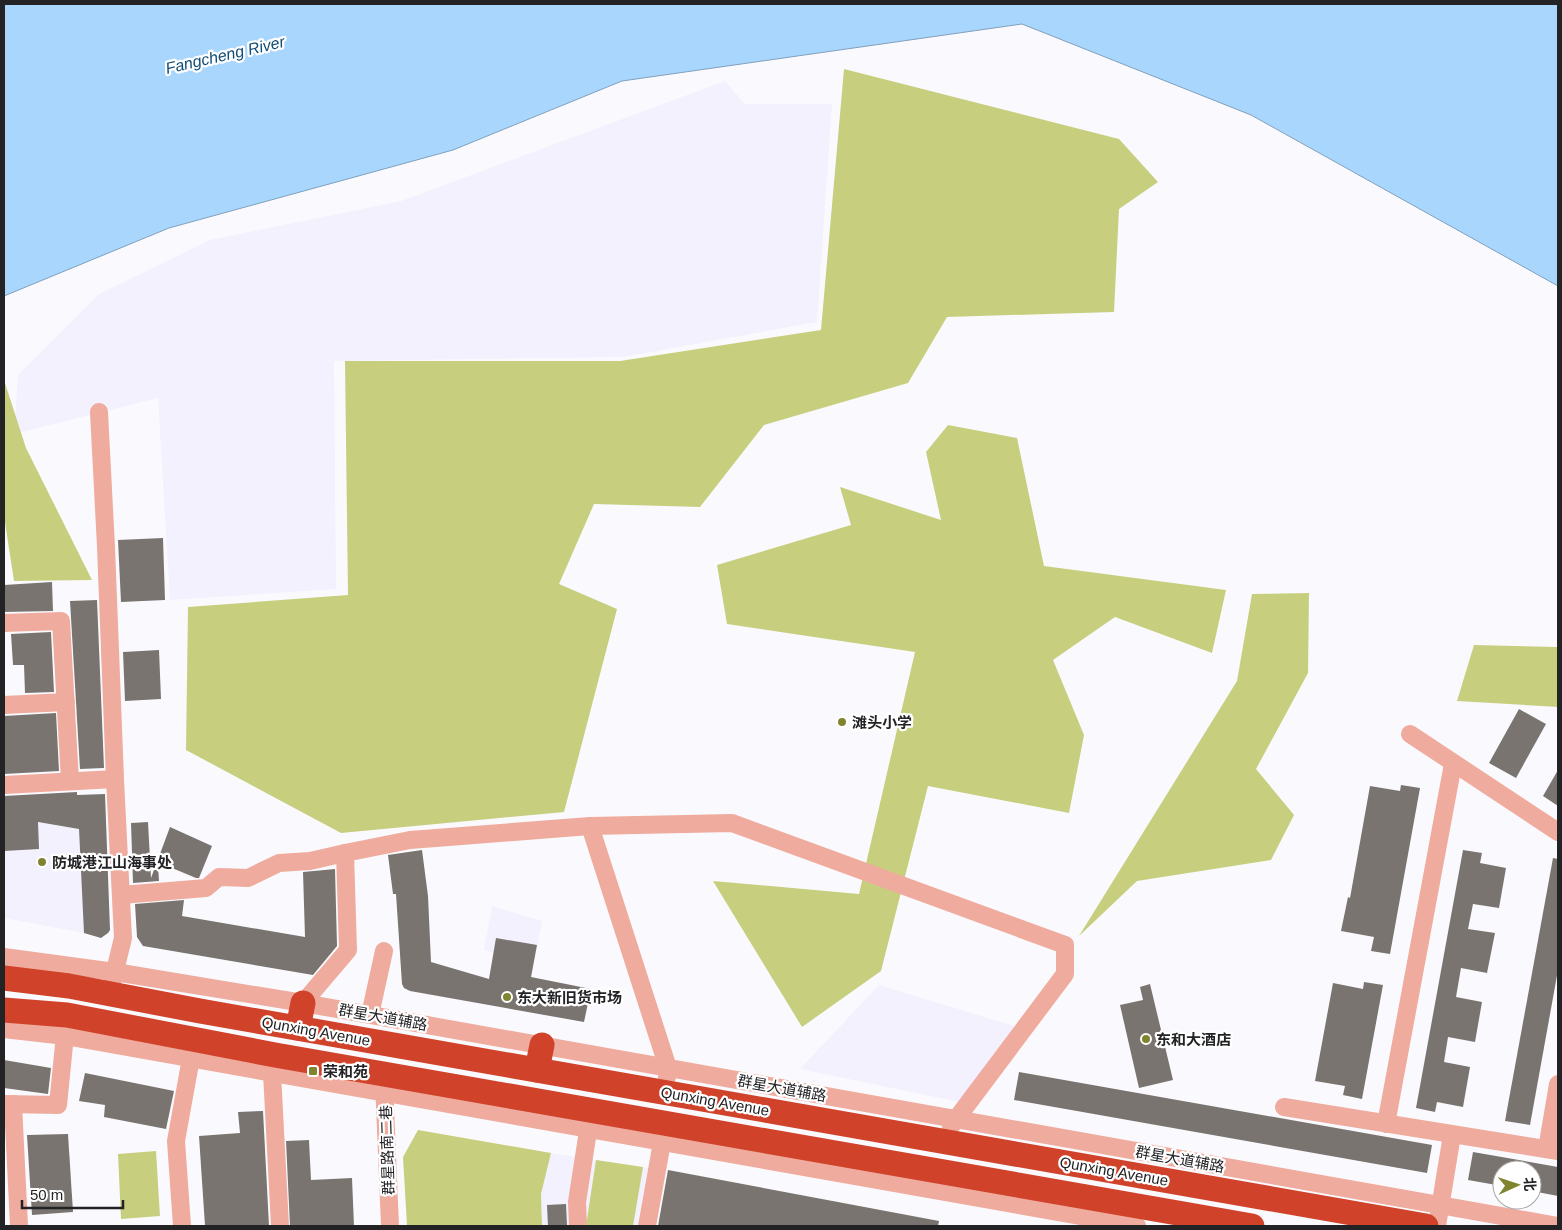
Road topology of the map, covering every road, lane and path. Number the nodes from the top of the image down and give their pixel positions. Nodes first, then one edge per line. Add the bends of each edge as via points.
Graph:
1 (99, 412) dead end
2 (4, 624) edge
3 (66, 702) junction
4 (4, 705) edge
5 (1410, 734) dead end
6 (1454, 764) junction
7 (114, 779) junction
8 (70, 781) junction
9 (4, 785) edge
10 (590, 826) junction
11 (1558, 832) edge
12 (345, 853) junction
13 (121, 894) junction
14 (384, 950) dead end
15 (4, 957) edge
16 (4, 978) edge
17 (112, 983) junction
18 (303, 1003) junction
19 (4, 1010) edge
20 (200, 1011) junction
21 (370, 1015) junction
22 (66, 1026) junction
23 (298, 1028) junction
24 (4, 1029) edge
25 (542, 1045) junction
26 (193, 1049) junction
27 (274, 1064) junction
28 (668, 1068) junction
29 (537, 1070) junction
30 (384, 1083) junction
31 (1558, 1084) edge
32 (664, 1092) junction
33 (8, 1104) edge
34 (1284, 1106) dead end
35 (590, 1119) junction
36 (956, 1119) junction
37 (1386, 1124) junction
38 (664, 1133) junction
39 (1452, 1134) junction
40 (941, 1141) junction
41 (1552, 1150) edge
42 (1440, 1205) junction
43 (1084, 1213) edge
44 (19, 1226) edge
45 (182, 1226) edge
46 (280, 1226) edge
47 (390, 1226) edge
48 (578, 1226) edge
49 (647, 1226) edge
50 (1137, 1226) edge
51 (1252, 1226) edge
52 (1426, 1226) edge
53 (1436, 1226) edge
54 (1558, 1226) edge

1 - 7 street
2 - 3 street via 61,621
3 - 4 street
3 - 8 street
5 - 6 street
6 - 11 street
6 - 37 street
7 - 8 street
7 - 13 street
8 - 9 street
10 - 12 street via 410,840
10 - 28 street
10 - 36 street via 732,823 1065,946 1065,974
12 - 13 street via 310,861 279,863 248,878 219,877 206,888
12 - 18 street via 348,950
13 - 17 street via 123,938
14 - 21 street
15 - 17 street, 群星大道辅路
16 - 17 highway, Qunxing Avenue via 69,986
17 - 18 street, 群星大道辅路
17 - 20 highway, Qunxing Avenue
18 - 21 street, 群星大道辅路
18 - 23 highway
19 - 22 highway, Qunxing Avenue
20 - 23 highway, Qunxing Avenue
20 - 26 highway
21 - 25 street, 群星大道辅路
22 - 24 street
22 - 26 highway, Qunxing Avenue
22 - 33 street via 58,1105
23 - 29 highway, Qunxing Avenue
25 - 28 street, 群星大道辅路
25 - 29 highway
26 - 27 highway, Qunxing Avenue
26 - 45 street via 176,1141
27 - 30 highway, Qunxing Avenue
27 - 46 street
28 - 32 street
28 - 36 street, 群星大道辅路
29 - 32 highway, Qunxing Avenue
30 - 35 highway, Qunxing Avenue
30 - 47 street, 群星路南二巷
31 - 41 street
32 - 40 highway, Qunxing Avenue
33 - 44 street
34 - 37 street
35 - 38 highway, Qunxing Avenue
35 - 48 street via 577,1202
36 - 40 street
36 - 42 street, 群星大道辅路
37 - 39 street
38 - 43 highway, Qunxing Avenue
38 - 49 street
39 - 41 street
39 - 42 street
40 - 52 highway, Qunxing Avenue
42 - 53 street
42 - 54 street, 群星大道辅路
43 - 50 street
43 - 51 highway, Qunxing Avenue

